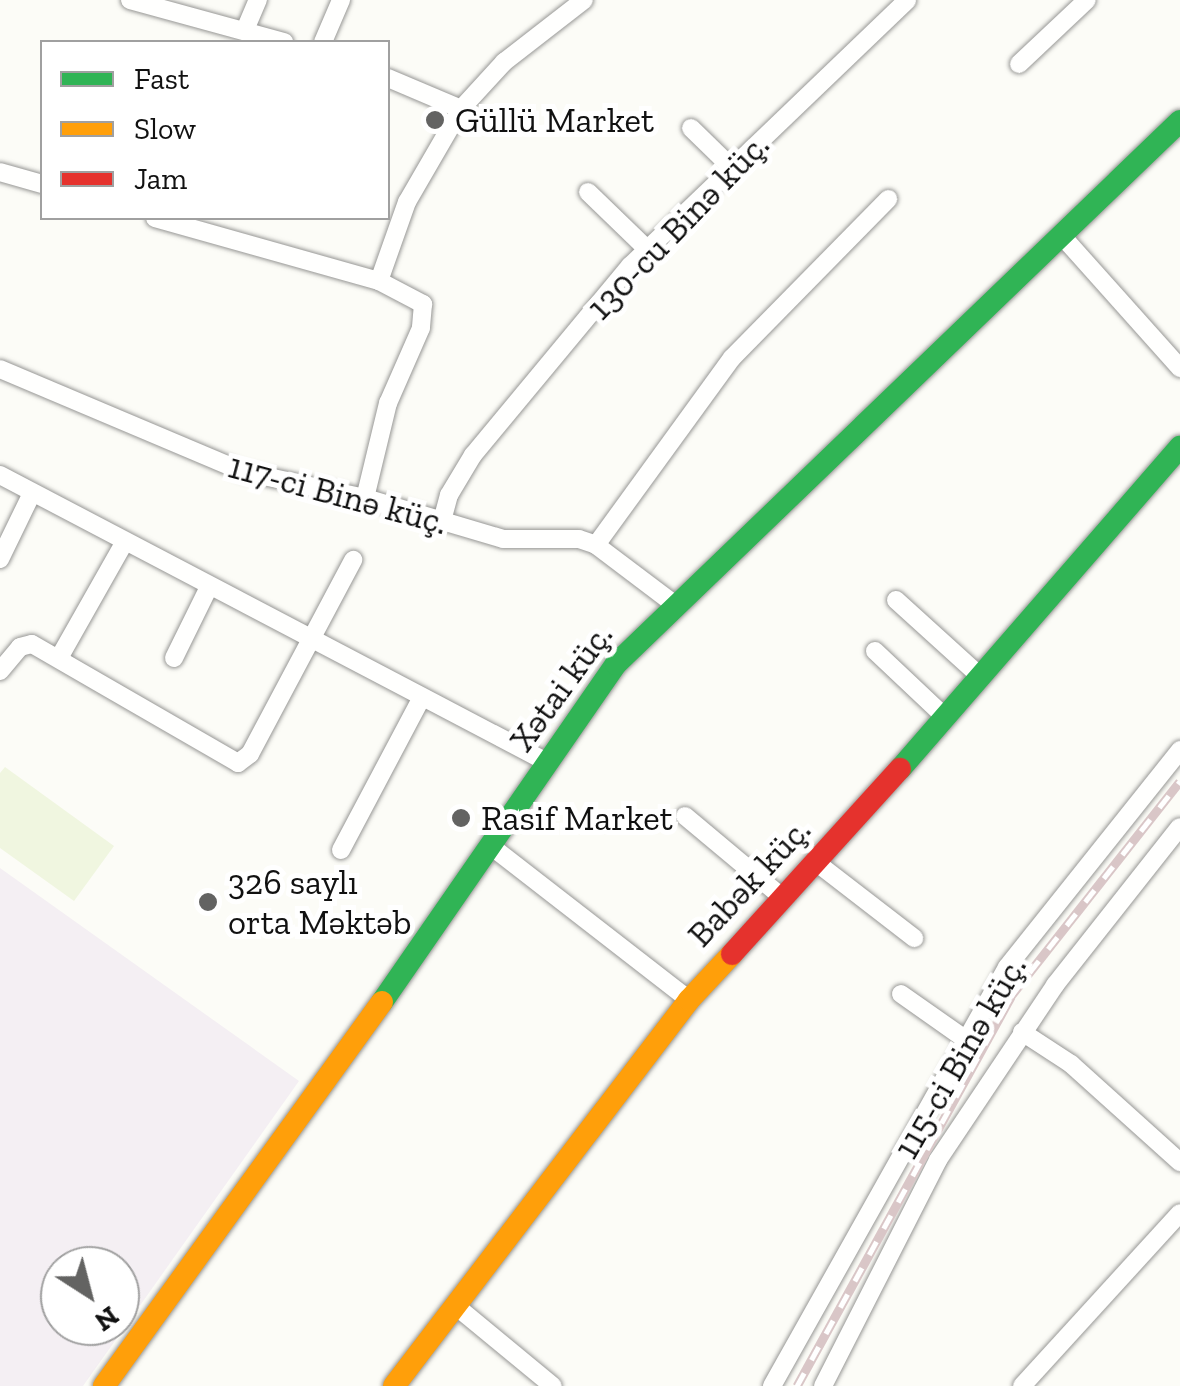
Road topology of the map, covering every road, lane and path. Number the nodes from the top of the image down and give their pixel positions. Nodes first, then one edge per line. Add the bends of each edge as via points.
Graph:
1 (130, 0) edge
2 (258, 0) edge
3 (341, 0) edge
4 (584, 0) edge
5 (906, 0) edge
6 (1087, 0) edge
7 (167, 4) edge
8 (245, 30) junction
9 (278, 40) edge
10 (324, 40) edge
11 (1019, 64) dead end
12 (390, 79) edge
13 (461, 109) junction
14 (1180, 121) edge
15 (691, 128) dead end
16 (732, 169) junction
17 (0, 172) edge
18 (40, 183) edge
19 (588, 192) dead end
20 (888, 198) dead end
21 (162, 220) edge
22 (1062, 237) junction
23 (648, 250) junction
24 (379, 281) junction
25 (1180, 368) edge
26 (0, 369) edge
27 (1180, 447) edge
28 (0, 474) edge
29 (32, 493) junction
30 (365, 498) junction
31 (442, 521) junction
32 (124, 543) junction
33 (596, 545) junction
34 (0, 559) edge
35 (354, 560) dead end
36 (209, 588) junction
37 (896, 600) dead end
38 (674, 604) junction
39 (311, 640) junction
40 (874, 651) dead end
41 (59, 658) junction
42 (174, 658) dead end
43 (0, 671) edge
44 (981, 677) junction
45 (422, 697) junction
46 (946, 718) junction
47 (1180, 750) edge
48 (547, 762) junction
49 (685, 816) dead end
50 (1180, 826) edge
51 (492, 846) junction
52 (341, 850) dead end
53 (817, 863) junction
54 (782, 897) junction
55 (914, 938) dead end
56 (901, 994) dead end
57 (689, 1000) junction
58 (1022, 1032) junction
59 (965, 1038) junction
60 (1180, 1162) edge
61 (1180, 1213) edge
62 (457, 1307) junction
63 (104, 1386) edge
64 (394, 1386) edge
65 (553, 1386) edge
66 (772, 1386) edge
67 (823, 1386) edge
68 (1022, 1386) edge

1 - 7 street
2 - 8 street
3 - 10 street
4 - 13 street via 504,62
5 - 16 street, 130-cu Binə küç.
6 - 11 street
7 - 8 street
8 - 9 street
12 - 13 street
13 - 24 street via 407,202
14 - 22 street, Xətai küç.
15 - 16 street
16 - 23 street, 130-cu Binə küç.
17 - 18 street
19 - 23 street
20 - 33 street via 732,358
21 - 24 street
22 - 25 street
22 - 38 street, Xətai küç.
23 - 31 street, 130-cu Binə küç. via 473,455
24 - 30 street via 416,297 425,310 388,403
26 - 30 street, 117-ci Binə küç. via 240,471
27 - 44 street, Babək küç.
28 - 29 street
29 - 32 street
29 - 34 street
30 - 31 street, 117-ci Binə küç.
31 - 33 street, 117-ci Binə küç. via 503,538
32 - 36 street
32 - 41 street
33 - 38 street
35 - 39 street
36 - 39 street
36 - 42 street
37 - 44 street
38 - 48 street, Xətai küç. via 616,664
39 - 41 street via 250,754 238,763
39 - 45 street
40 - 46 street
41 - 43 street via 25,644
44 - 46 street, Babək küç.
45 - 48 street
45 - 52 street
46 - 53 street, Babək küç.
47 - 59 street, 115-ci Binə küç. via 1007,967
48 - 51 street, Xətai küç.
49 - 54 street
50 - 58 street
51 - 57 street
51 - 63 street, Xətai küç.
53 - 54 street, Babək küç.
53 - 55 street
54 - 57 street, Babək küç.
56 - 59 street
57 - 62 street, Babək küç.
58 - 60 street via 1071,1064
58 - 67 street via 938,1160
59 - 66 street, 115-ci Binə küç.
61 - 68 street
62 - 64 street, Babək küç.
62 - 65 street

